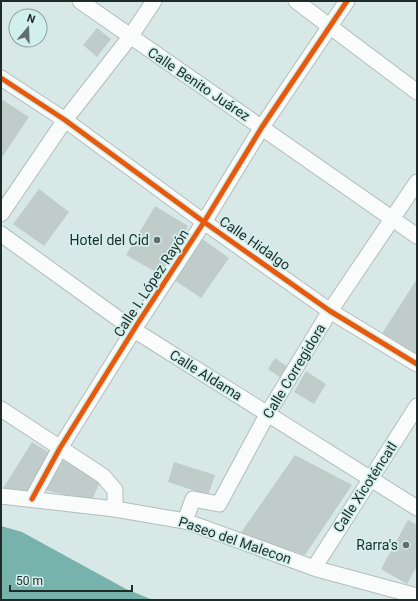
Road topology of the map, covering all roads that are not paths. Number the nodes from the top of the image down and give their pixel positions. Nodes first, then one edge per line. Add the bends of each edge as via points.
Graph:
1 (80, 1) edge
2 (154, 1) edge
3 (296, 1) edge
4 (347, 1) edge
5 (330, 27) junction
6 (130, 37) junction
7 (1, 78) edge
8 (417, 92) edge
9 (65, 120) junction
10 (262, 127) junction
11 (417, 182) edge
12 (1, 214) edge
13 (392, 219) junction
14 (204, 222) junction
15 (1, 234) edge
16 (417, 236) edge
17 (330, 311) junction
18 (134, 330) junction
19 (417, 364) edge
20 (417, 406) edge
21 (1, 409) edge
22 (268, 413) junction
23 (60, 448) junction
24 (370, 478) junction
25 (1, 496) edge
26 (32, 499) junction
27 (417, 508) edge
28 (115, 509) junction
29 (185, 521) junction
30 (314, 568) junction
31 (417, 596) edge

1 - 6 street, Calle Benito Juárez
2 - 6 street
3 - 5 street
4 - 5 street, Calle I. López Rayón
5 - 8 street
5 - 10 street, Calle I. López Rayón
6 - 9 street
6 - 10 street, Calle Benito Juárez
7 - 9 street, Calle Hidalgo
9 - 12 street
9 - 14 street, Calle Hidalgo
10 - 13 street, Calle Benito Juárez
10 - 14 street, Calle I. López Rayón
11 - 13 street, Calle Corregidora
13 - 16 street, Calle Benito Juárez
13 - 17 street, Calle Corregidora
14 - 17 street, Calle Hidalgo
14 - 18 street, Calle I. López Rayón
15 - 18 street, Calle Aldama
17 - 19 street, Calle Hidalgo
17 - 22 street, Calle Corregidora
18 - 22 street, Calle Aldama
18 - 23 street, Calle I. López Rayón
20 - 24 street, Calle Xicoténcatl
21 - 23 street
22 - 24 street, Calle Aldama
22 - 29 street, Calle Corregidora via 220,504 193,499
23 - 26 street, Calle I. López Rayón
23 - 28 street via 103,476 116,490
24 - 27 street, Calle Aldama
24 - 30 street, Calle Xicoténcatl
25 - 26 street, Paseo del Malecon
26 - 28 street, Paseo del Malecon
28 - 29 street, Paseo del Malecon
29 - 30 street, Paseo del Malecon
30 - 31 street, Paseo del Malecon

